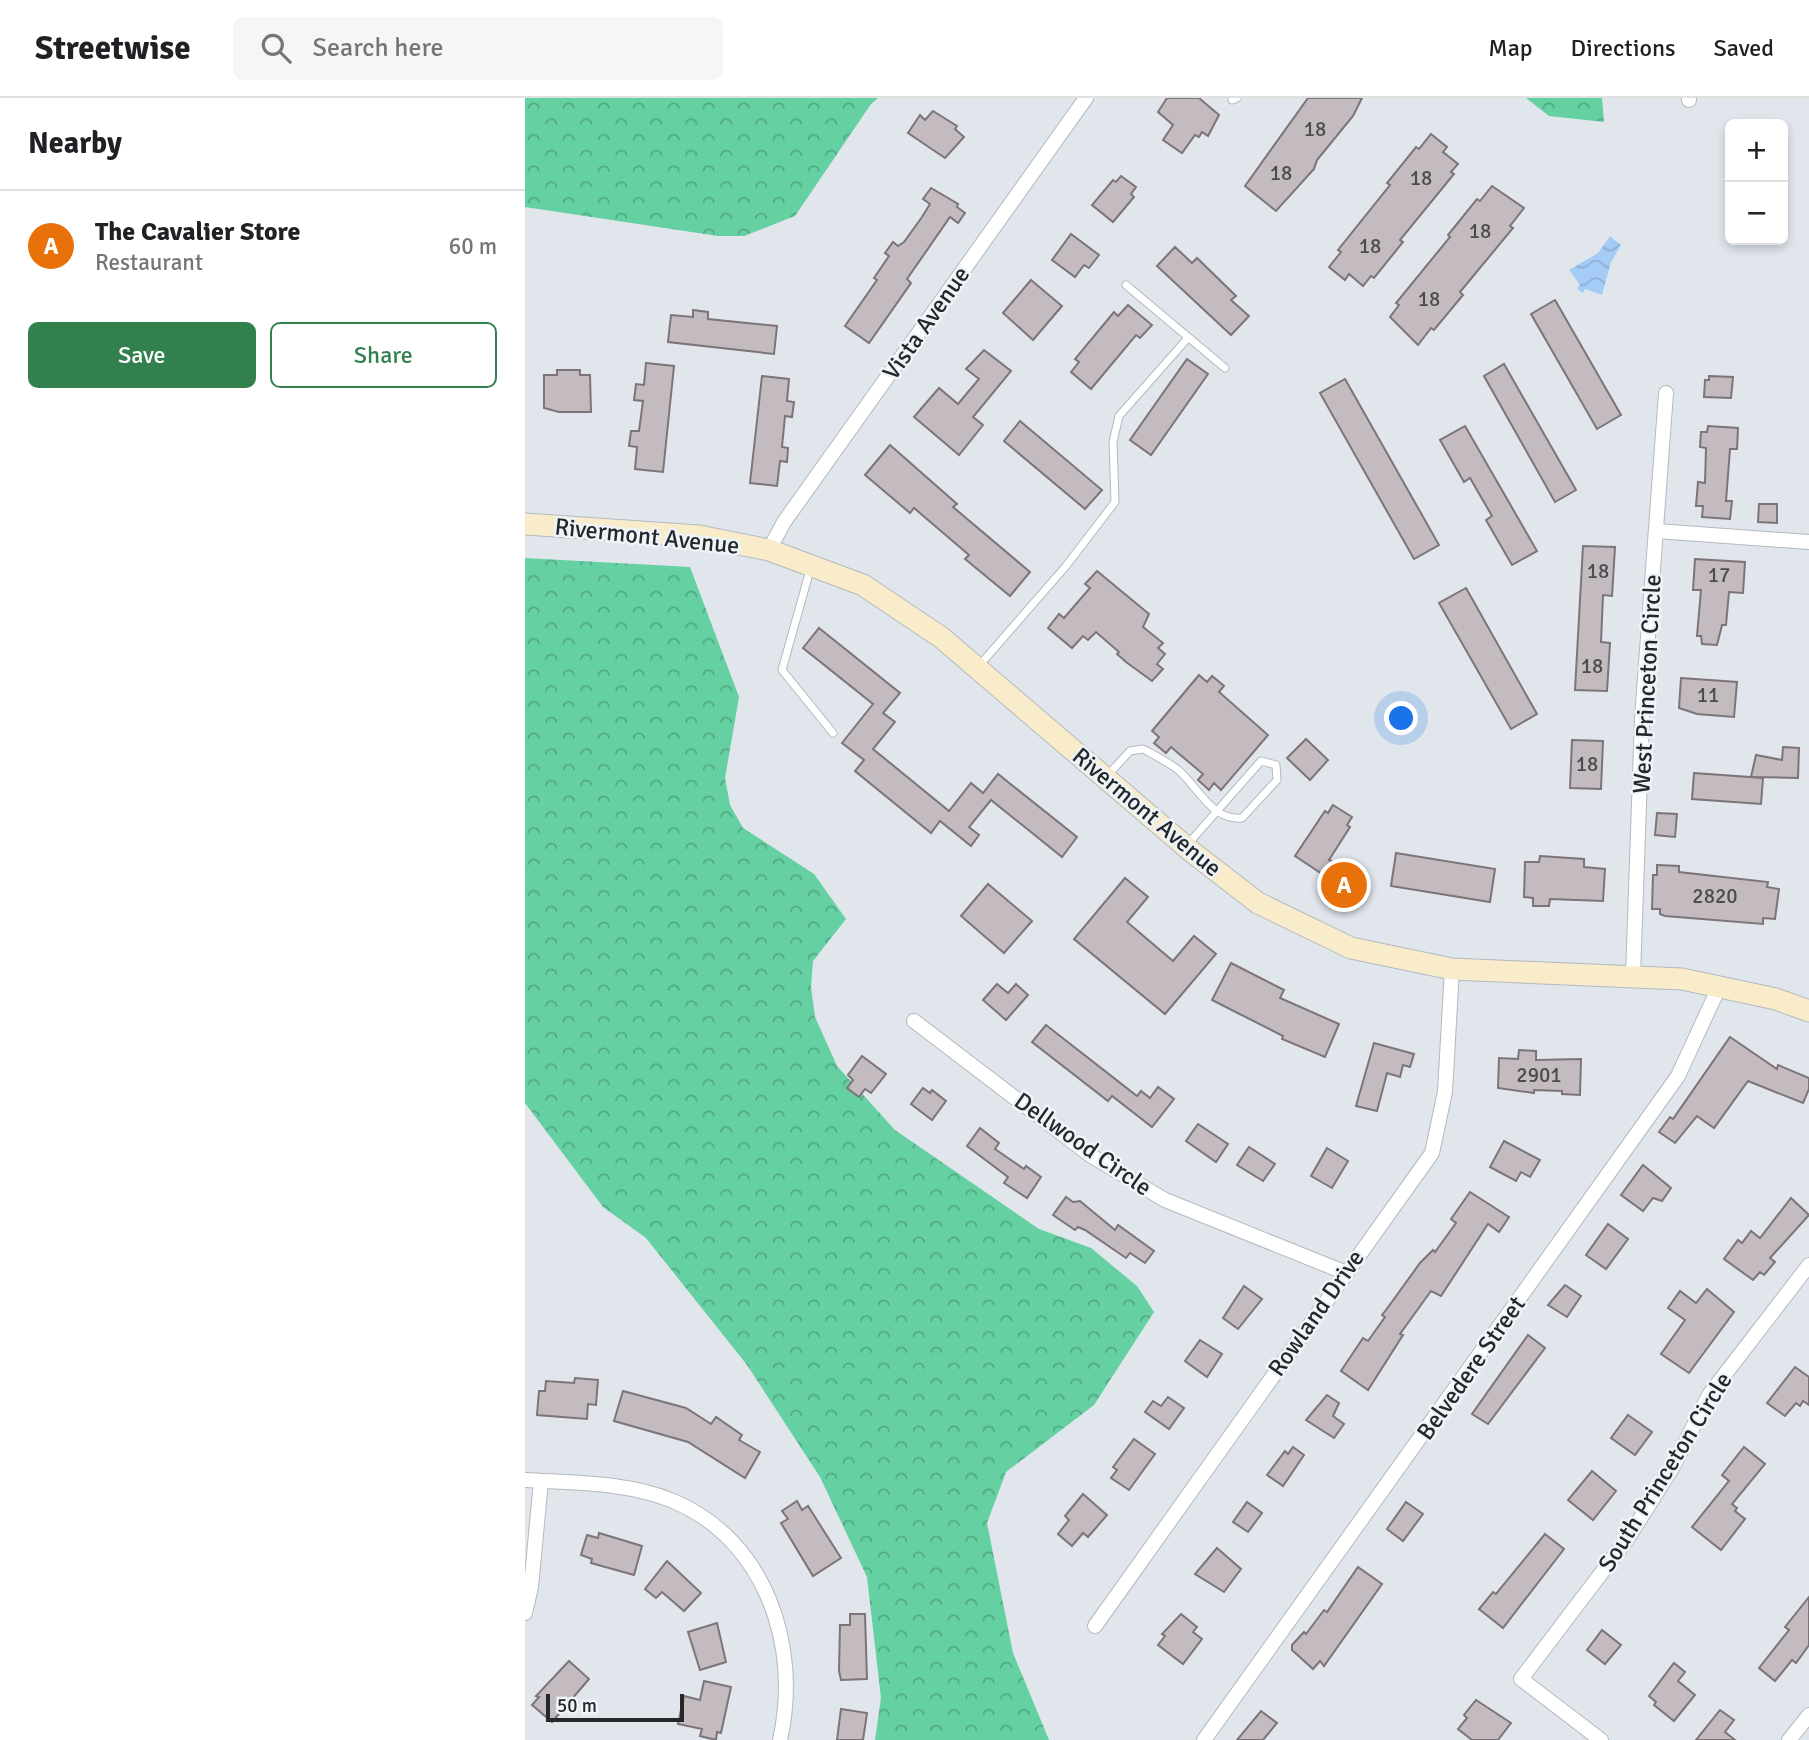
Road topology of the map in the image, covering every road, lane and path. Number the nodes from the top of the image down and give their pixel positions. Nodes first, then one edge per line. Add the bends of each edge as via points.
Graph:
1 (1086, 98) edge
2 (1126, 285) dead end
3 (1187, 339) junction
4 (1225, 368) dead end
5 (1666, 393) dead end
6 (525, 524) edge
7 (1657, 531) junction
8 (1809, 542) edge
9 (769, 550) junction
10 (811, 566) junction
11 (978, 668) junction
12 (833, 733) dead end
13 (1105, 778) junction
14 (1217, 812) junction
15 (1185, 847) junction
16 (1452, 969) junction
17 (1633, 976) junction
18 (1720, 985) junction
19 (1809, 1011) edge
20 (915, 1021) dead end
21 (1809, 1265) edge
22 (1344, 1272) junction
23 (525, 1480) edge
24 (541, 1481) junction
25 (525, 1613) edge
26 (1095, 1626) dead end
27 (1809, 1715) edge
28 (780, 1740) edge
29 (1204, 1740) edge
30 (1601, 1740) edge
31 (1789, 1740) edge

1 - 9 street, Vista Avenue via 784,522
2 - 3 lane
3 - 4 lane
3 - 11 lane via 1119,416 1113,442 1115,502
5 - 7 street, West Princeton Circle
6 - 9 main road, Rivermont Avenue via 699,536
7 - 8 street
7 - 17 street, West Princeton Circle via 1642,718
9 - 10 main road, Rivermont Avenue
10 - 11 main road, Rivermont Avenue via 863,584
10 - 12 lane via 782,670
11 - 13 main road, Rivermont Avenue
13 - 14 lane via 1130,751 1143,749 1179,771
13 - 15 main road, Rivermont Avenue
14 - 14 lane via 1261,761 1276,765 1277,780 1242,818
14 - 15 lane
15 - 16 main road, Rivermont Avenue via 1258,903 1351,948
16 - 17 main road, Rivermont Avenue
16 - 22 street, Rowland Drive via 1445,1092 1432,1153
17 - 18 main road, Rivermont Avenue
18 - 19 main road, Rivermont Avenue
18 - 29 street, Belvedere Street via 1678,1076
20 - 22 street, Dellwood Circle via 1090,1155 1165,1200
21 - 30 street, South Princeton Circle via 1709,1395 1674,1465 1628,1538 1521,1678
22 - 26 street, Rowland Drive
23 - 24 street
24 - 25 street
24 - 28 street via 622,1487 673,1501 716,1527 743,1552 775,1609 786,1679
27 - 31 street

